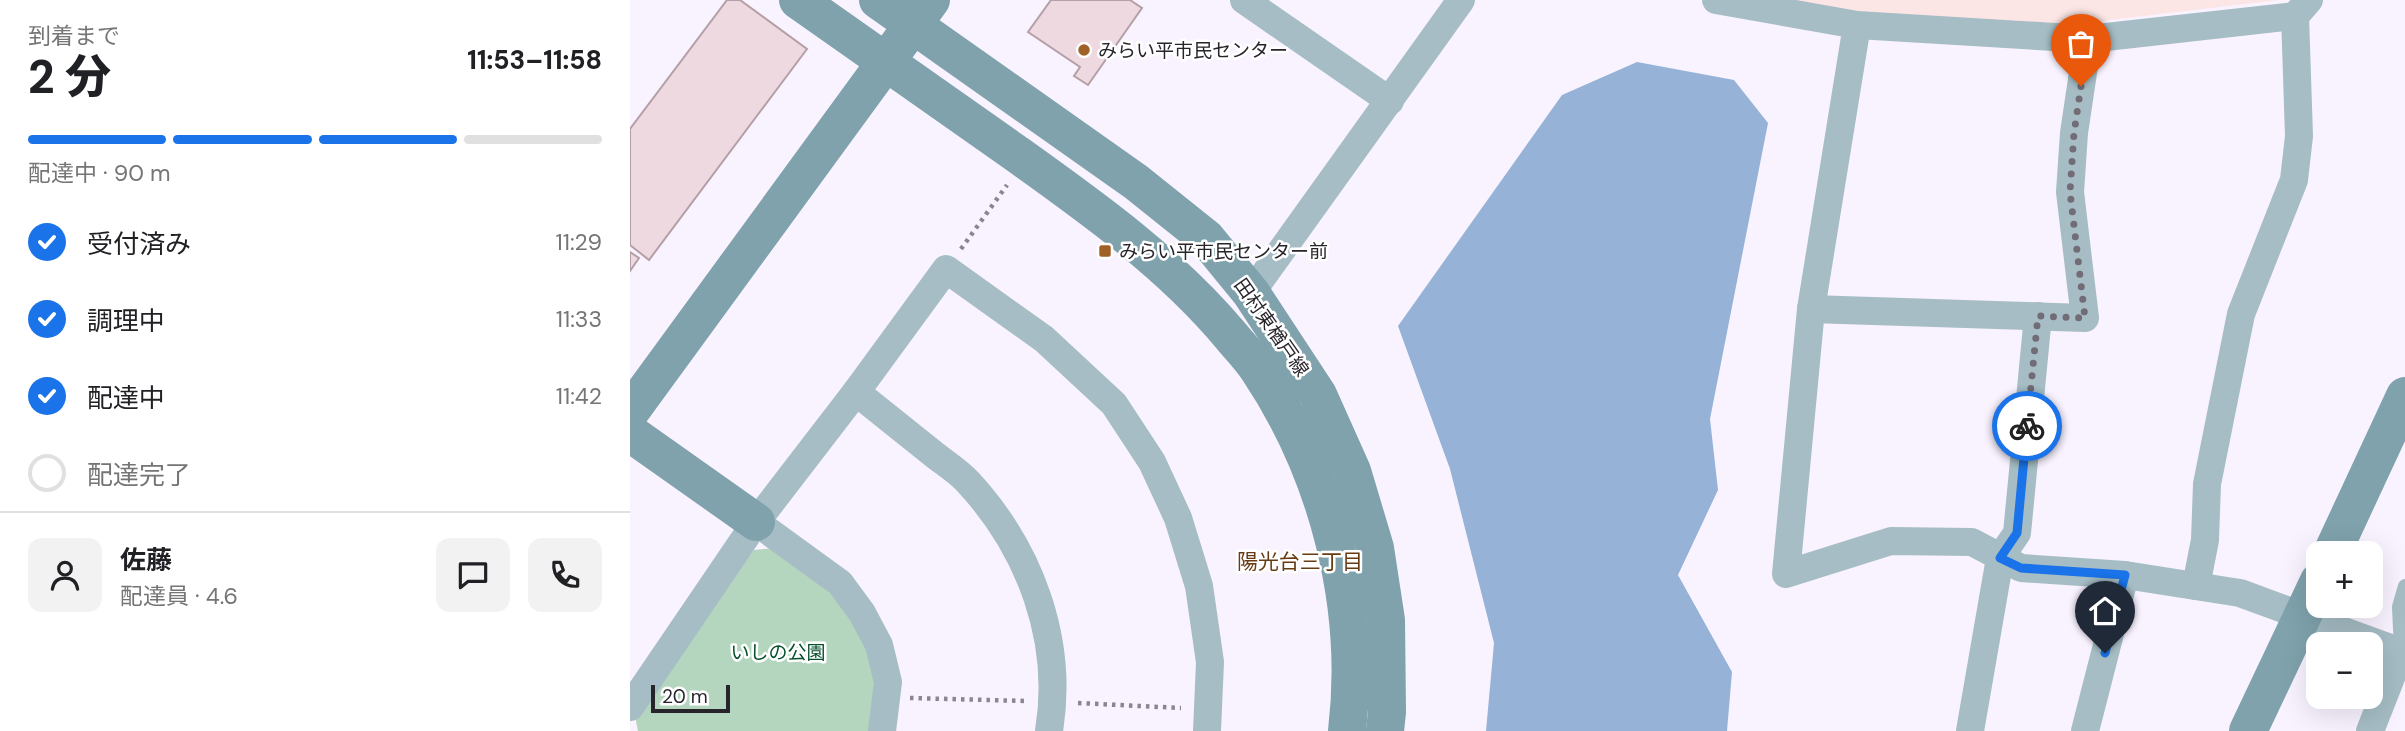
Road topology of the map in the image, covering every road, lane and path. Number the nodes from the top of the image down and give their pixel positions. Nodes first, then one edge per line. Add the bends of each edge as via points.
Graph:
1 (798, 0) edge
2 (878, 0) edge
3 (1244, 0) edge
4 (1461, 0) edge
5 (1716, 0) edge
6 (2302, 8) edge
7 (922, 13) edge
8 (1857, 25) junction
9 (2088, 39) junction
10 (886, 62) junction
11 (1390, 101) junction
12 (1009, 183) dead end
13 (946, 270) junction
14 (1251, 293) junction
15 (1811, 309) junction
16 (2038, 316) junction
17 (856, 393) junction
18 (2405, 396) edge
19 (630, 412) edge
20 (630, 433) edge
21 (756, 522) junction
22 (2338, 541) edge
23 (2000, 558) junction
24 (2125, 575) junction
25 (2196, 586) junction
26 (2405, 586) edge
27 (2306, 609) edge
28 (2303, 615) junction
29 (2403, 652) edge
30 (630, 707) edge
31 (882, 731) edge
32 (1049, 731) edge
33 (1207, 731) edge
34 (1347, 731) edge
35 (1385, 731) edge
36 (1970, 731) edge
37 (2085, 731) edge
38 (2248, 731) edge
39 (2371, 731) edge

1 - 10 street, 田村東楢戸線
2 - 7 street, 田村東楢戸線
3 - 11 street
4 - 11 street
5 - 8 street
6 - 9 street
6 - 25 street via 2294,180 2241,314 2207,484 2205,540
7 - 10 street
7 - 14 street, 田村東楢戸線 via 1206,238
8 - 9 street
8 - 15 street
9 - 16 street via 2070,192 2085,318
10 - 19 street
10 - 34 street, 田村東楢戸線 via 1096,210 1209,310 1258,368 1292,427 1315,480 1336,550 1347,615
11 - 14 street
12 - 13 path
13 - 17 street
13 - 33 street via 1044,339 1114,404 1152,463 1178,518 1199,586 1210,662
14 - 35 street, 田村東楢戸線 via 1318,395 1356,484 1375,548 1386,620
15 - 16 street
15 - 23 street via 1786,574 1891,541 1972,542
16 - 23 street via 2017,533
17 - 21 street
17 - 32 street via 967,481 1008,531 1032,579 1049,642
18 - 22 street
20 - 21 street
21 - 30 street
21 - 31 street via 840,583 862,613 879,645 888,682
23 - 24 street via 2021,568
23 - 36 street
24 - 25 street
24 - 37 street
25 - 28 street via 2240,593
26 - 29 lane via 2399,607
27 - 28 street
28 - 29 street
28 - 38 street
29 - 39 street

